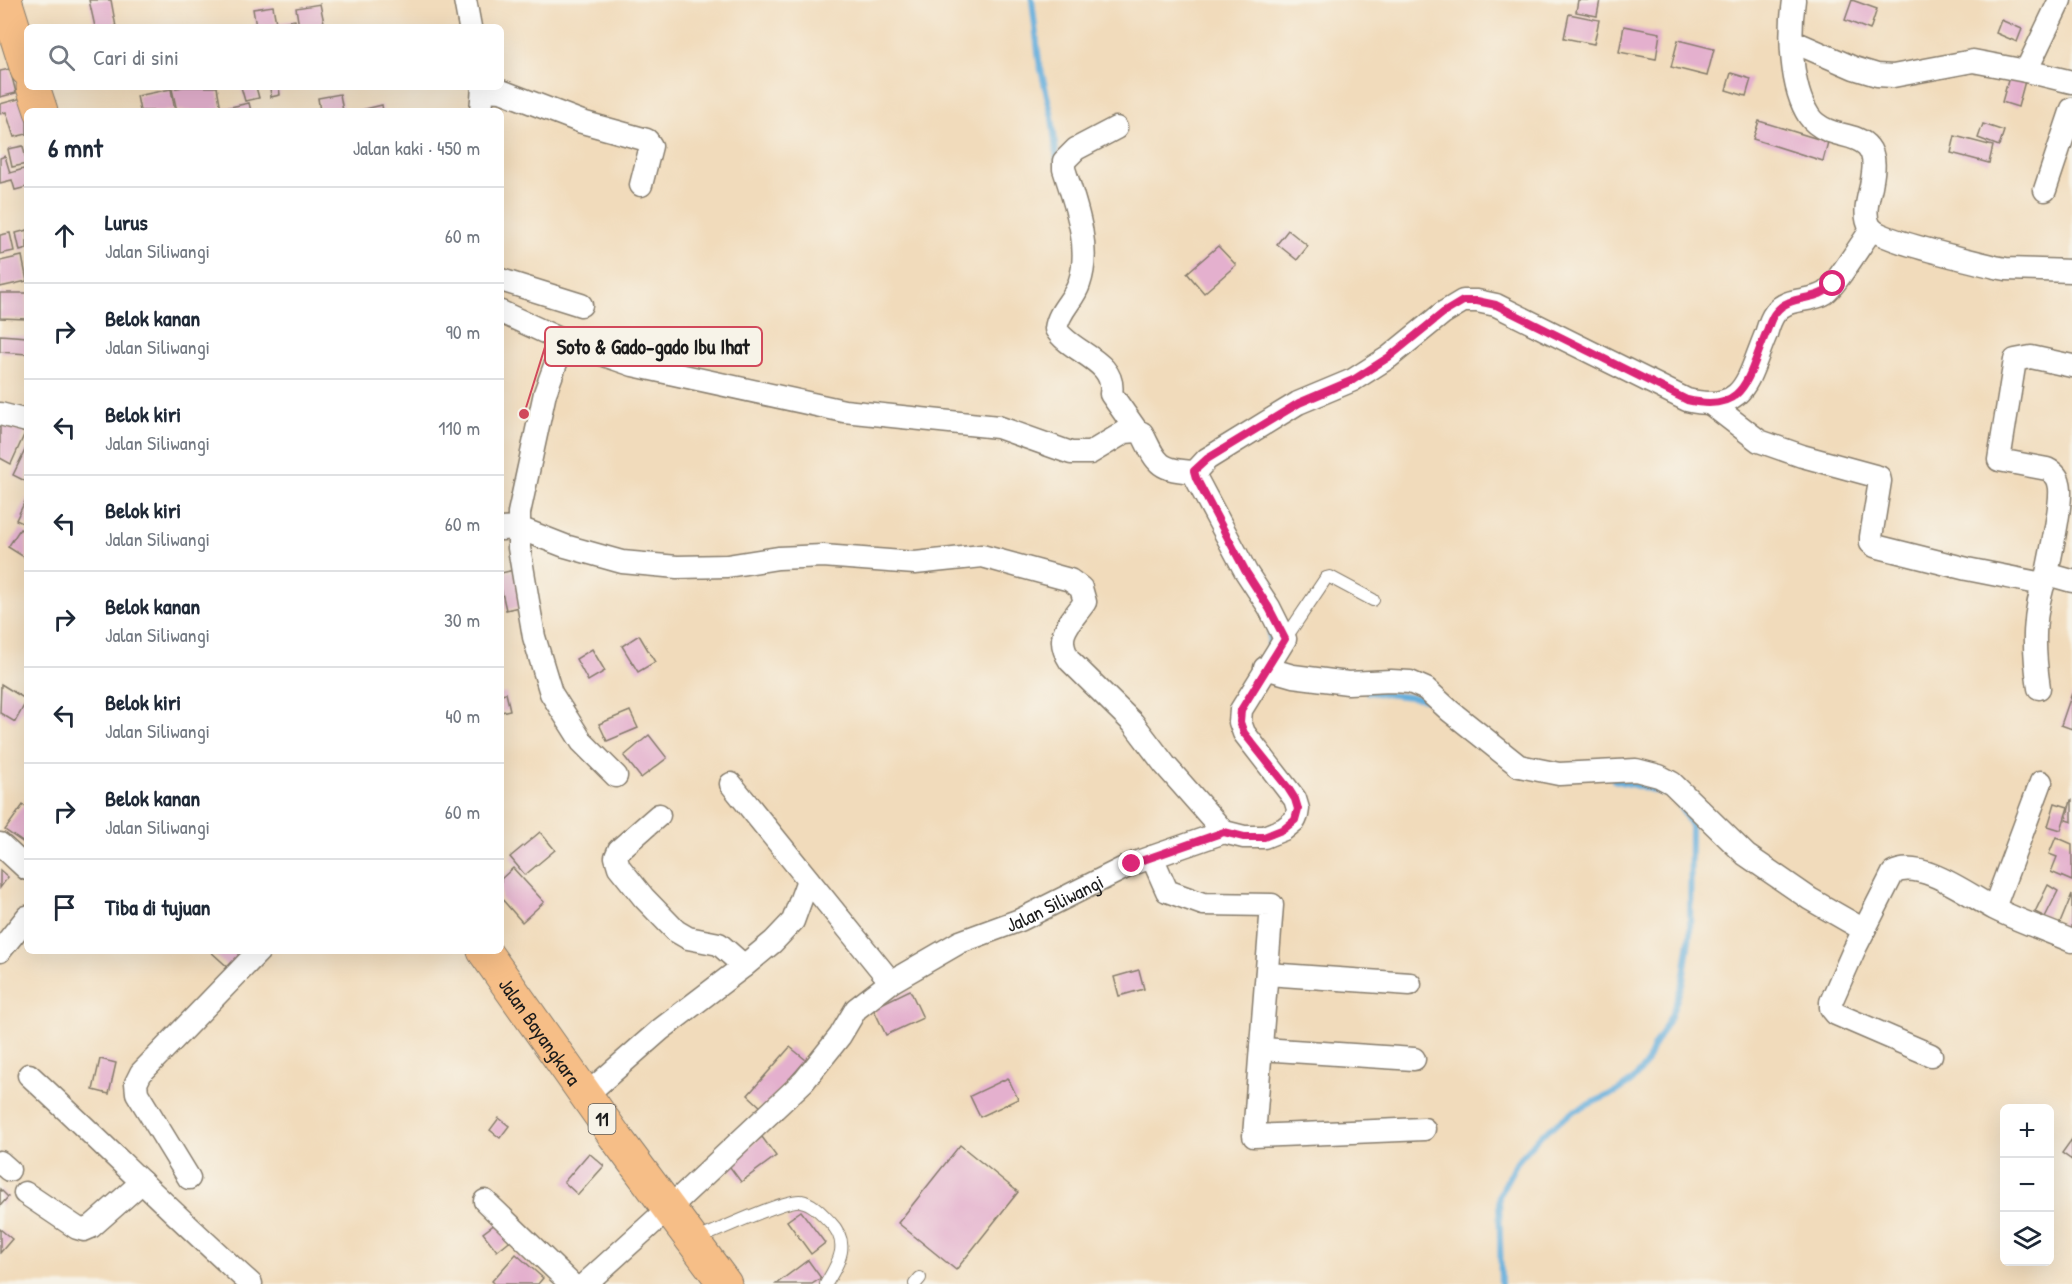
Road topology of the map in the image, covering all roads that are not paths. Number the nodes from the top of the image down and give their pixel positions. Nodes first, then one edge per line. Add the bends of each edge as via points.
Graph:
1 (5, 0) edge
2 (465, 0) edge
3 (1794, 0) edge
4 (2060, 0) edge
5 (469, 24) edge
6 (1792, 42) junction
7 (24, 60) edge
8 (2026, 71) junction
9 (2072, 82) edge
10 (34, 90) edge
11 (482, 96) edge
12 (39, 108) edge
13 (2072, 109) edge
14 (1116, 128) dead end
15 (640, 185) dead end
16 (2045, 190) dead end
17 (1872, 229) junction
18 (2072, 271) edge
19 (504, 281) edge
20 (580, 305) dead end
21 (504, 313) edge
22 (564, 341) junction
23 (2072, 366) edge
24 (1711, 404) junction
25 (0, 414) edge
26 (24, 420) edge
27 (1137, 431) junction
28 (1197, 469) junction
29 (510, 528) edge
30 (2045, 579) junction
31 (2072, 581) edge
32 (1373, 600) dead end
33 (1285, 639) junction
34 (1265, 668) junction
35 (2039, 688) dead end
36 (616, 776) dead end
37 (2041, 782) dead end
38 (731, 784) dead end
39 (659, 815) dead end
40 (1224, 832) junction
41 (0, 844) edge
42 (1152, 857) junction
43 (24, 866) edge
44 (808, 880) junction
45 (1994, 908) junction
46 (24, 921) edge
47 (1864, 930) junction
48 (2072, 941) edge
49 (0, 951) edge
50 (256, 954) edge
51 (486, 954) edge
52 (744, 966) junction
53 (1267, 974) junction
54 (891, 982) junction
55 (1410, 984) dead end
56 (1261, 1049) junction
57 (1931, 1055) dead end
58 (1414, 1059) dead end
59 (29, 1075) dead end
60 (586, 1095) junction
61 (1424, 1129) dead end
62 (189, 1178) dead end
63 (142, 1182) junction
64 (25, 1193) dead end
65 (485, 1201) dead end
66 (669, 1209) junction
67 (692, 1241) junction
68 (251, 1284) edge
69 (572, 1284) edge
70 (585, 1284) edge
71 (724, 1284) edge
72 (826, 1284) edge

1 - 7 highway
2 - 5 street
3 - 6 street
4 - 8 street
6 - 8 street via 1876,75 1893,76 1973,61
6 - 17 street via 1799,89 1812,120 1828,131 1863,142 1872,154 1867,212
8 - 9 street
10 - 12 highway
11 - 15 street via 501,91 582,122 647,140 651,146
13 - 16 street
14 - 27 street via 1076,149 1064,161 1079,220 1082,266 1079,284 1056,327 1110,381 1111,394
17 - 18 street via 1889,238 1995,267
17 - 24 street via 1824,294 1785,304 1774,313 1744,387 1726,401
19 - 20 street
21 - 22 street
22 - 27 street via 633,365 844,411 998,427 1071,453 1090,453 1125,432
22 - 29 street via 545,393 519,513
23 - 30 street via 2031,357 2015,360 1999,460 2047,469 2057,478 2061,492
24 - 28 street via 1687,400 1496,305 1470,300 1443,313 1389,357 1353,380 1299,403
24 - 30 street via 1759,441 1879,477 1871,537 1875,546 1967,569
25 - 26 street
27 - 28 street via 1160,463 1174,471
28 - 33 street via 1196,478
29 - 36 street via 551,693 582,742
29 - 40 street via 622,562 677,567 823,556 915,563 982,556 1070,580 1081,588 1085,602 1063,633 1063,650 1134,723
30 - 31 street
30 - 35 street via 2034,639
32 - 33 lane via 1326,578
33 - 34 street, Jalan Siliwangi
34 - 40 street, Jalan Siliwangi via 1241,710 1240,722 1244,733 1295,799 1297,815 1284,829 1264,837
34 - 47 street via 1293,676 1418,685 1519,766 1559,774 1636,770 1659,776 1672,783 1746,855
37 - 45 street
38 - 44 street
39 - 52 street via 619,850 619,867 676,931 688,939 719,944
40 - 42 street, Jalan Siliwangi
41 - 43 street
42 - 53 street via 1167,891 1203,904 1272,905
42 - 54 street, Jalan Siliwangi via 1020,920 960,942
44 - 52 street via 793,921
44 - 54 street
45 - 47 street via 1954,883 1902,869 1893,873
45 - 48 street
46 - 49 street
47 - 57 street via 1831,1002 1832,1011
50 - 62 street via 141,1073 136,1083 137,1094
51 - 60 highway, Jalan Bayangkara / 11
52 - 60 street via 660,1030
53 - 55 street
53 - 56 street
54 - 66 street, Jalan Siliwangi via 856,1009 804,1081
56 - 58 street
56 - 61 street via 1254,1136
59 - 63 street
60 - 66 highway, Jalan Bayangkara / 11
63 - 64 street via 84,1230
63 - 68 street
65 - 69 street
66 - 67 highway, Jalan Bayangkara / 11
66 - 70 street, Jalan Siliwangi
67 - 71 highway, Jalan Bayangkara / 11
67 - 72 lane via 799,1200 810,1204 840,1233 841,1250

